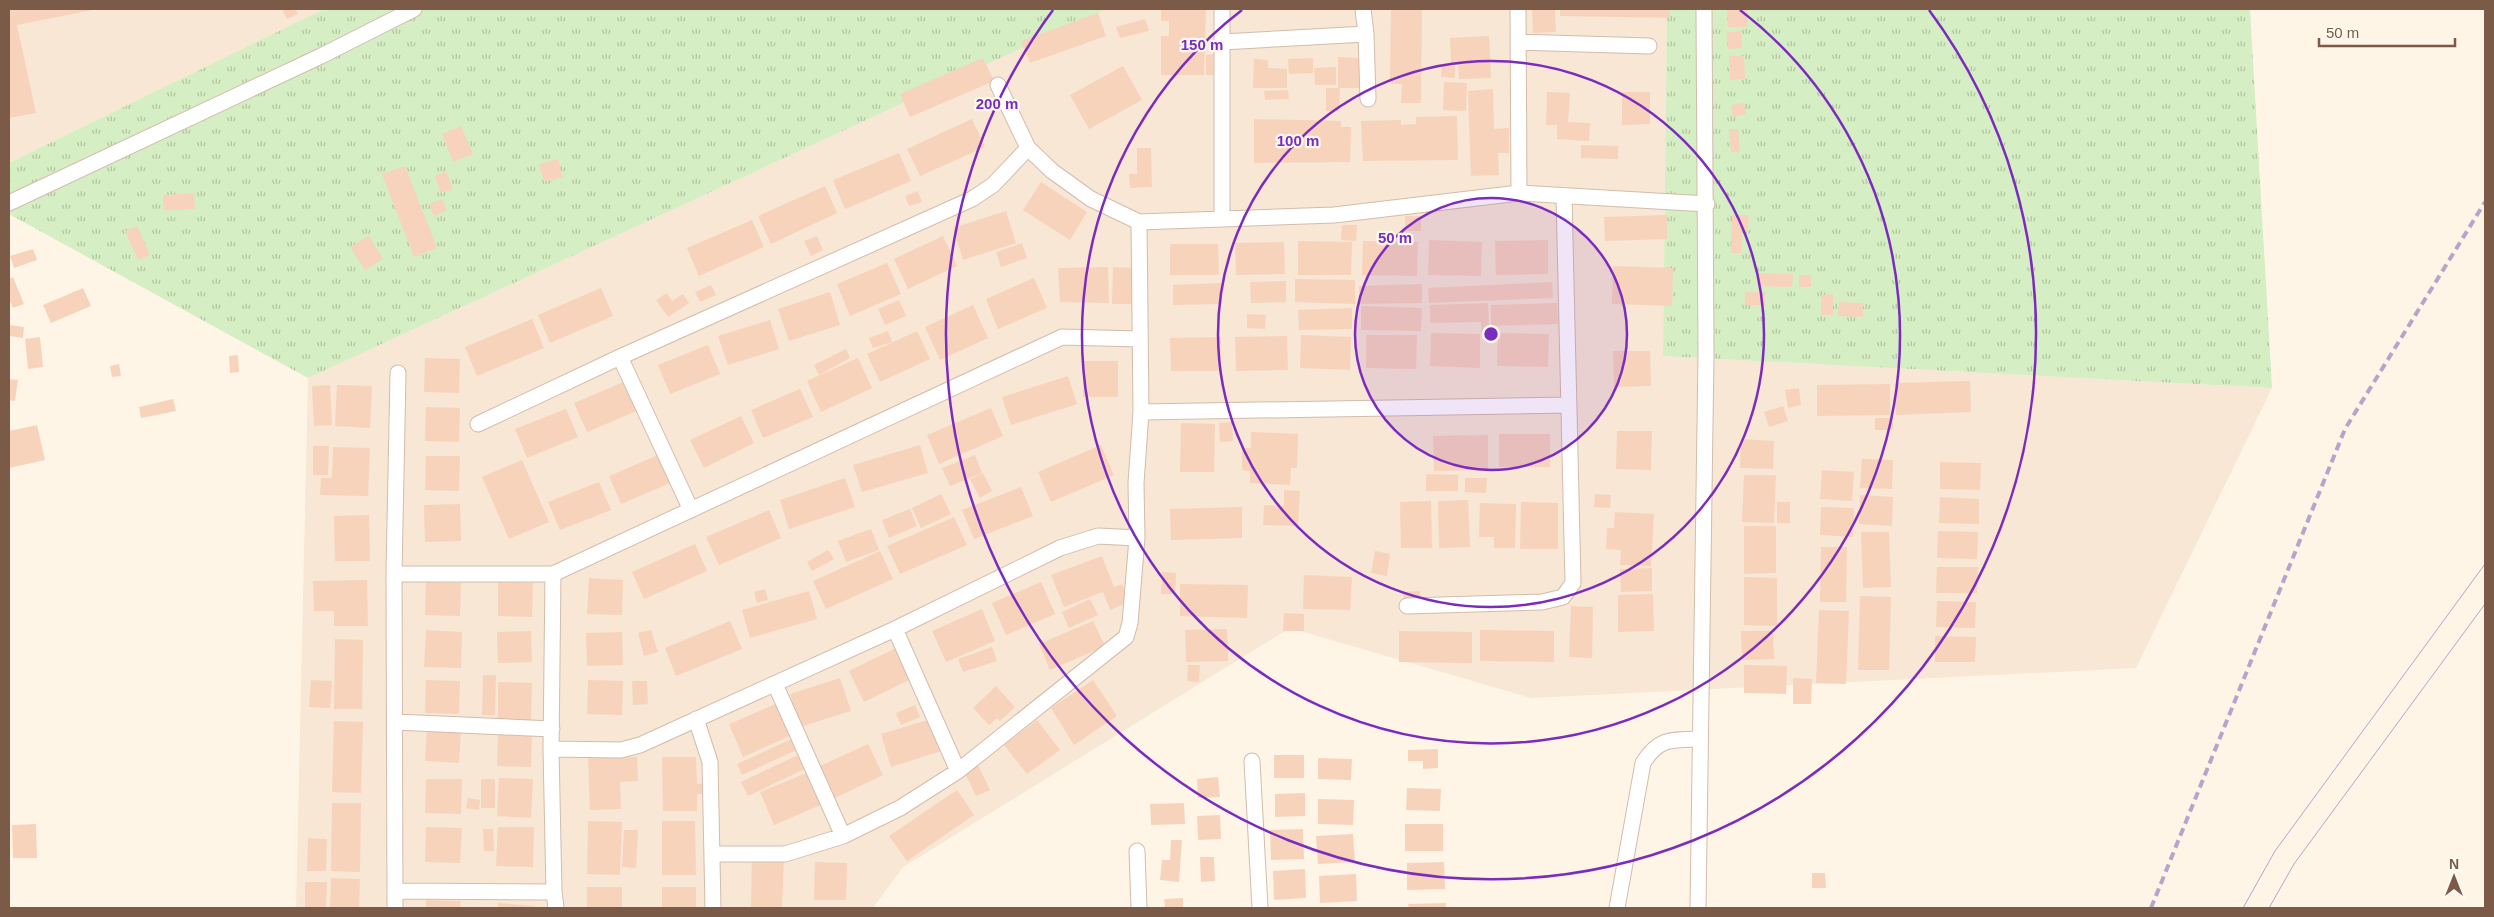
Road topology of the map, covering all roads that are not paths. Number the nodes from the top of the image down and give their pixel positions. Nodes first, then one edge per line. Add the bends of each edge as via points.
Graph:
1 (414, 9) edge
2 (1222, 9) edge
3 (1363, 9) edge
4 (1518, 9) edge
5 (1704, 9) edge
6 (1366, 34) junction
7 (1222, 42) junction
8 (1518, 42) junction
9 (1649, 46) dead end
10 (998, 86) dead end
11 (1368, 99) dead end
12 (1028, 148) junction
13 (1519, 193) junction
14 (1564, 196) junction
15 (9, 203) edge
16 (1707, 204) junction
17 (1222, 219) junction
18 (1139, 222) junction
19 (1140, 339) junction
20 (620, 357) junction
21 (398, 373) dead end
22 (1569, 406) junction
23 (1141, 412) junction
24 (478, 424) dead end
25 (691, 510) junction
26 (1138, 538) junction
27 (394, 574) junction
28 (553, 574) junction
29 (1407, 606) dead end
30 (895, 629) junction
31 (775, 684) junction
32 (696, 719) junction
33 (395, 722) junction
34 (552, 728) junction
35 (1700, 739) junction
36 (551, 749) junction
37 (1252, 761) dead end
38 (958, 771) junction
39 (843, 836) junction
40 (1137, 851) dead end
41 (713, 854) junction
42 (395, 891) junction
43 (554, 892) junction
44 (395, 908) edge
45 (556, 908) edge
46 (713, 908) edge
47 (1139, 908) edge
48 (1260, 908) edge
49 (1617, 908) edge
50 (1698, 908) edge

1 - 15 street
2 - 7 street
3 - 6 street
4 - 8 street
5 - 16 street
6 - 7 street
6 - 11 street
7 - 17 street
8 - 9 street
8 - 13 street
10 - 12 street
12 - 18 street via 1091,200
12 - 20 street via 993,185 972,200
13 - 14 street
13 - 17 street via 1334,215
14 - 16 street
14 - 22 street
16 - 35 street
17 - 18 street
18 - 19 street
19 - 23 street
19 - 25 street via 1062,337
20 - 24 street
20 - 25 street
21 - 27 street
22 - 23 street
22 - 29 street via 1573,584 1563,597 1542,602
23 - 26 street via 1136,483
25 - 28 street
26 - 30 street via 1098,536 1060,548
26 - 38 street via 1126,636
27 - 28 street
27 - 33 street
28 - 34 street
30 - 31 street
30 - 38 street
31 - 32 street
31 - 39 street
32 - 36 street via 640,745 621,750
32 - 41 street via 710,762
33 - 34 street
33 - 42 street
34 - 36 street
35 - 49 street via 1660,742 1643,763
35 - 50 street
36 - 43 street
37 - 48 street
38 - 39 street via 900,808
39 - 41 street via 785,854
40 - 47 street
41 - 46 street
42 - 43 street
42 - 44 street
43 - 45 street

